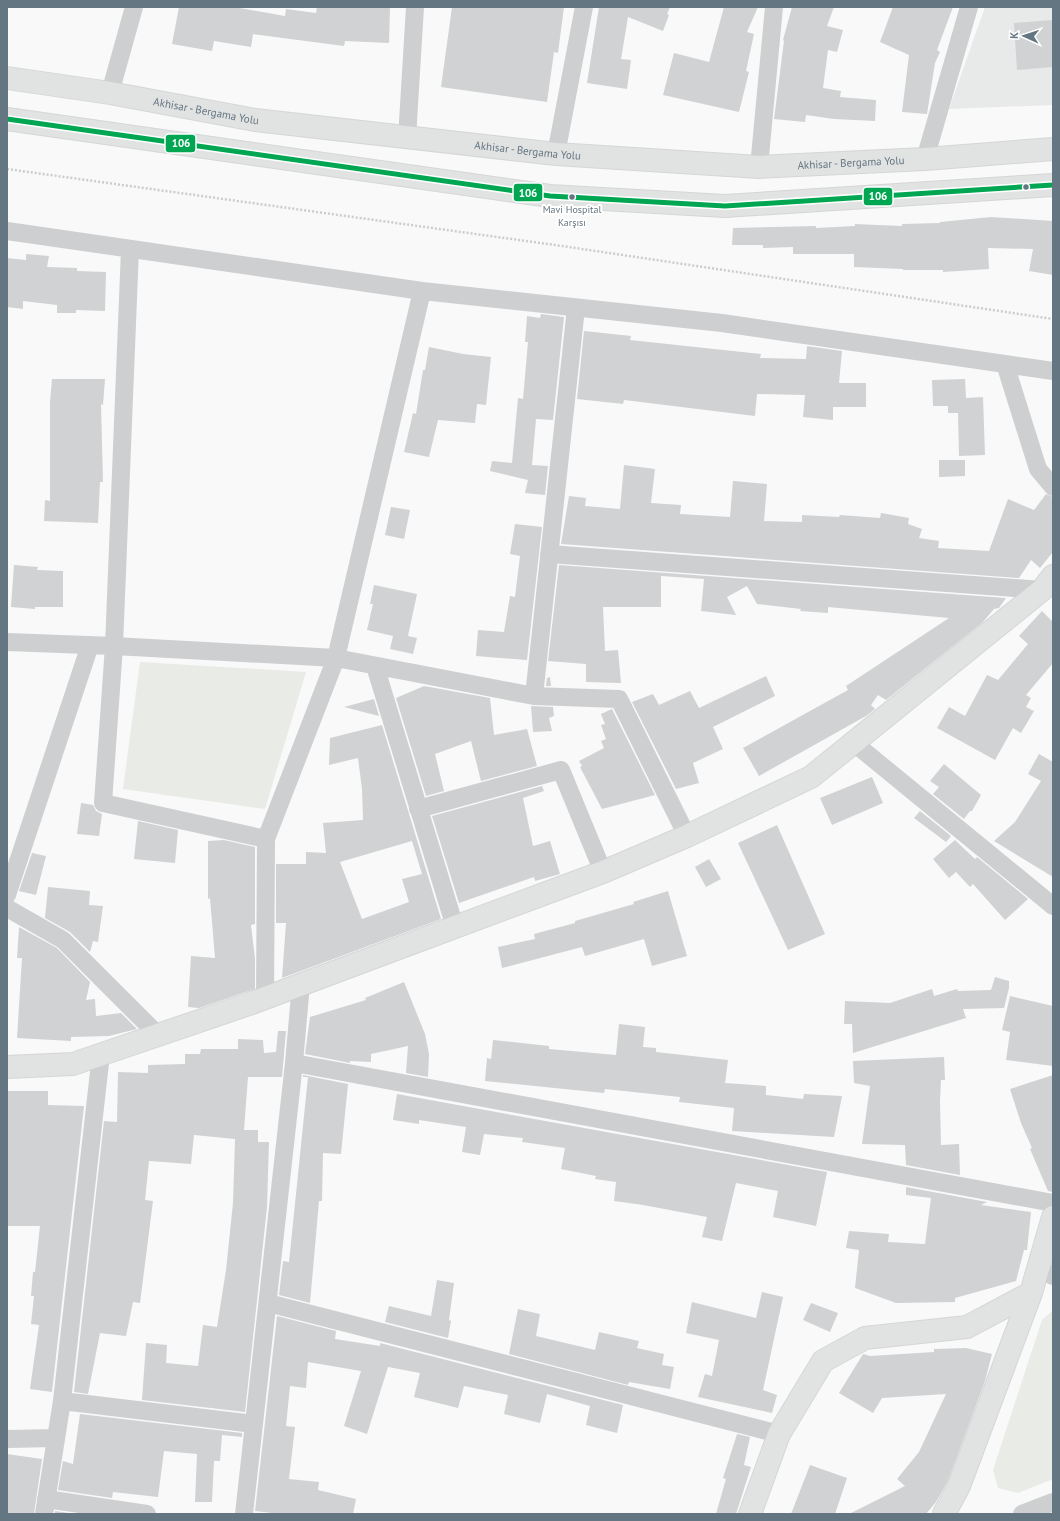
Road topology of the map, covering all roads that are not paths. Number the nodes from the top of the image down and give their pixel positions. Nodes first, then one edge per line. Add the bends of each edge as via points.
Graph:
1 (134, 7) edge
2 (416, 7) edge
3 (584, 7) edge
4 (774, 7) edge
5 (969, 7) edge
6 (7, 78) edge
7 (110, 93) junction
8 (7, 119) edge
9 (408, 138) junction
10 (1053, 149) edge
11 (556, 154) junction
12 (925, 159) junction
13 (759, 167) junction
14 (1053, 185) edge
15 (7, 231) edge
16 (130, 249) junction
17 (422, 291) junction
18 (576, 308) junction
19 (1005, 364) junction
20 (1053, 371) edge
21 (1053, 487) edge
22 (549, 554) junction
23 (1048, 583) edge
24 (7, 642) edge
25 (90, 645) junction
26 (114, 646) junction
27 (336, 658) junction
28 (375, 666) junction
29 (534, 696) junction
30 (854, 743) junction
31 (418, 808) junction
32 (687, 836) junction
33 (266, 839) junction
34 (603, 872) junction
35 (7, 895) edge
36 (1053, 906) edge
37 (7, 908) edge
38 (455, 927) junction
39 (301, 984) junction
40 (265, 998) junction
41 (158, 1035) junction
42 (102, 1054) junction
43 (294, 1063) junction
44 (7, 1067) edge
45 (1053, 1203) edge
46 (1053, 1217) edge
47 (1046, 1272) edge
48 (1031, 1293) junction
49 (268, 1303) junction
50 (62, 1401) junction
51 (254, 1424) junction
52 (779, 1434) junction
53 (56, 1438) junction
54 (7, 1439) edge
55 (1053, 1502) edge
56 (45, 1507) edge
57 (1031, 1512) edge
58 (147, 1514) edge
59 (244, 1514) edge
60 (750, 1514) edge
61 (944, 1514) edge

1 - 7 street
2 - 9 street
3 - 11 street
4 - 13 street
5 - 12 street
6 - 7 main road, Akhisar - Bergama Yolu
7 - 9 main road, Akhisar - Bergama Yolu via 255,120
8 - 14 main road via 550,196 725,206
9 - 11 main road, Akhisar - Bergama Yolu
10 - 12 main road, Akhisar - Bergama Yolu
11 - 13 main road, Akhisar - Bergama Yolu
12 - 13 main road, Akhisar - Bergama Yolu
15 - 16 street
16 - 17 street
16 - 26 street
17 - 18 street
17 - 27 street
18 - 19 street via 722,323
18 - 22 street
19 - 20 street
19 - 21 street via 1038,469
22 - 23 street
22 - 29 street
23 - 30 main road
24 - 25 street
25 - 26 street
25 - 35 street
26 - 27 street
26 - 33 street via 103,803
27 - 28 street
27 - 33 street
28 - 29 street
28 - 31 street
29 - 32 street via 619,699
30 - 32 main road via 811,776
30 - 36 street
31 - 34 street via 561,770
31 - 38 street
32 - 34 main road
33 - 40 street
34 - 38 main road
37 - 41 street via 63,940
38 - 39 main road
39 - 40 main road
39 - 43 street
40 - 41 main road
41 - 42 main road
42 - 44 main road via 73,1064
42 - 50 street
43 - 45 street
43 - 49 street
46 - 47 main road
47 - 48 main road
48 - 52 main road via 967,1327 865,1338 822,1361
48 - 61 main road via 959,1486
49 - 51 street
49 - 52 street
50 - 51 street
50 - 53 street
51 - 59 street
52 - 60 main road
53 - 54 street
53 - 56 street
55 - 57 street
56 - 58 street

